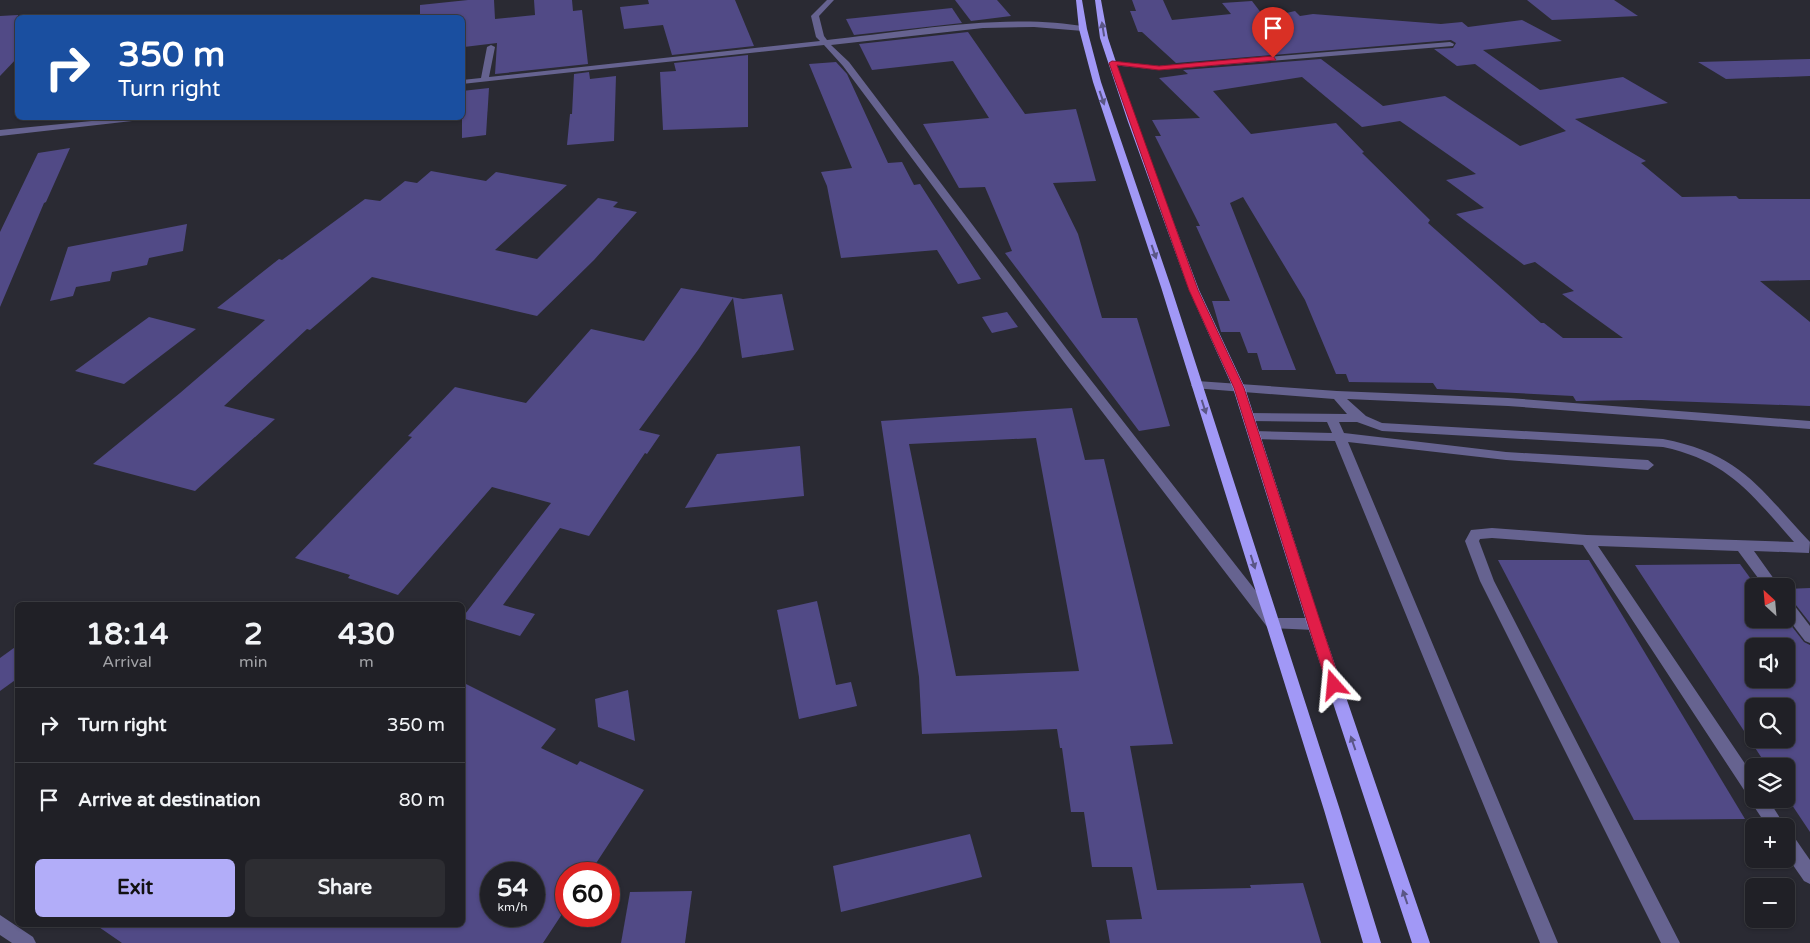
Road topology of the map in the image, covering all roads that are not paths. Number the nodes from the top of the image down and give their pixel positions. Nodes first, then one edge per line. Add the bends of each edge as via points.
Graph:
1 (831, 0) edge
2 (1079, 0) edge
3 (1098, 0) edge
4 (1083, 29) junction
5 (828, 43) junction
6 (1450, 44) dead end
7 (491, 46) dead end
8 (1112, 63) junction
9 (484, 80) junction
10 (465, 82) edge
11 (123, 120) edge
12 (0, 133) edge
13 (1143, 184) junction
14 (1197, 385) junction
15 (1239, 388) junction
16 (1337, 394) junction
17 (1248, 417) junction
18 (1358, 418) junction
19 (1332, 419) junction
20 (1810, 425) edge
21 (1254, 435) junction
22 (1340, 437) junction
23 (1648, 465) dead end
24 (1587, 540) junction
25 (1742, 546) junction
26 (1808, 548) edge
27 (1766, 578) edge
28 (1795, 617) edge
29 (1273, 624) junction
30 (1314, 624) junction
31 (1810, 637) edge
32 (1745, 777) edge
33 (1795, 853) edge
34 (1810, 875) edge
35 (0, 924) edge
36 (27, 943) edge
37 (1372, 943) edge
38 (1421, 943) edge
39 (1549, 943) edge
40 (1671, 943) edge

1 - 5 street via 815,16 820,37
2 - 4 main road
8 -> 3 main road
4 - 5 street via 1034,25 983,26
4 -> 13 main road via 1097,82
5 - 9 street
5 - 29 street
6 - 8 street via 1159,68
7 - 9 street
8 - 13 main road
9 - 10 street
11 - 12 street
13 -> 14 main road
13 - 15 main road
14 - 15 street
14 -> 29 main road
15 - 16 street
15 - 17 main road
16 - 18 street
16 - 20 street via 1508,402
17 - 19 street
17 - 21 main road
18 - 19 street
18 - 26 street via 1382,427 1663,443 1687,448 1724,464 1740,476
19 - 22 street
21 - 22 street
21 - 30 main road
22 - 23 street via 1506,456
22 - 39 street
24 - 25 street
24 - 32 street
24 - 40 street via 1492,533 1476,534 1472,542 1487,581
25 - 26 street
25 - 27 street
28 - 31 street
29 - 30 street
29 - 37 main road
38 -> 30 main road
33 - 34 street
35 - 36 street

